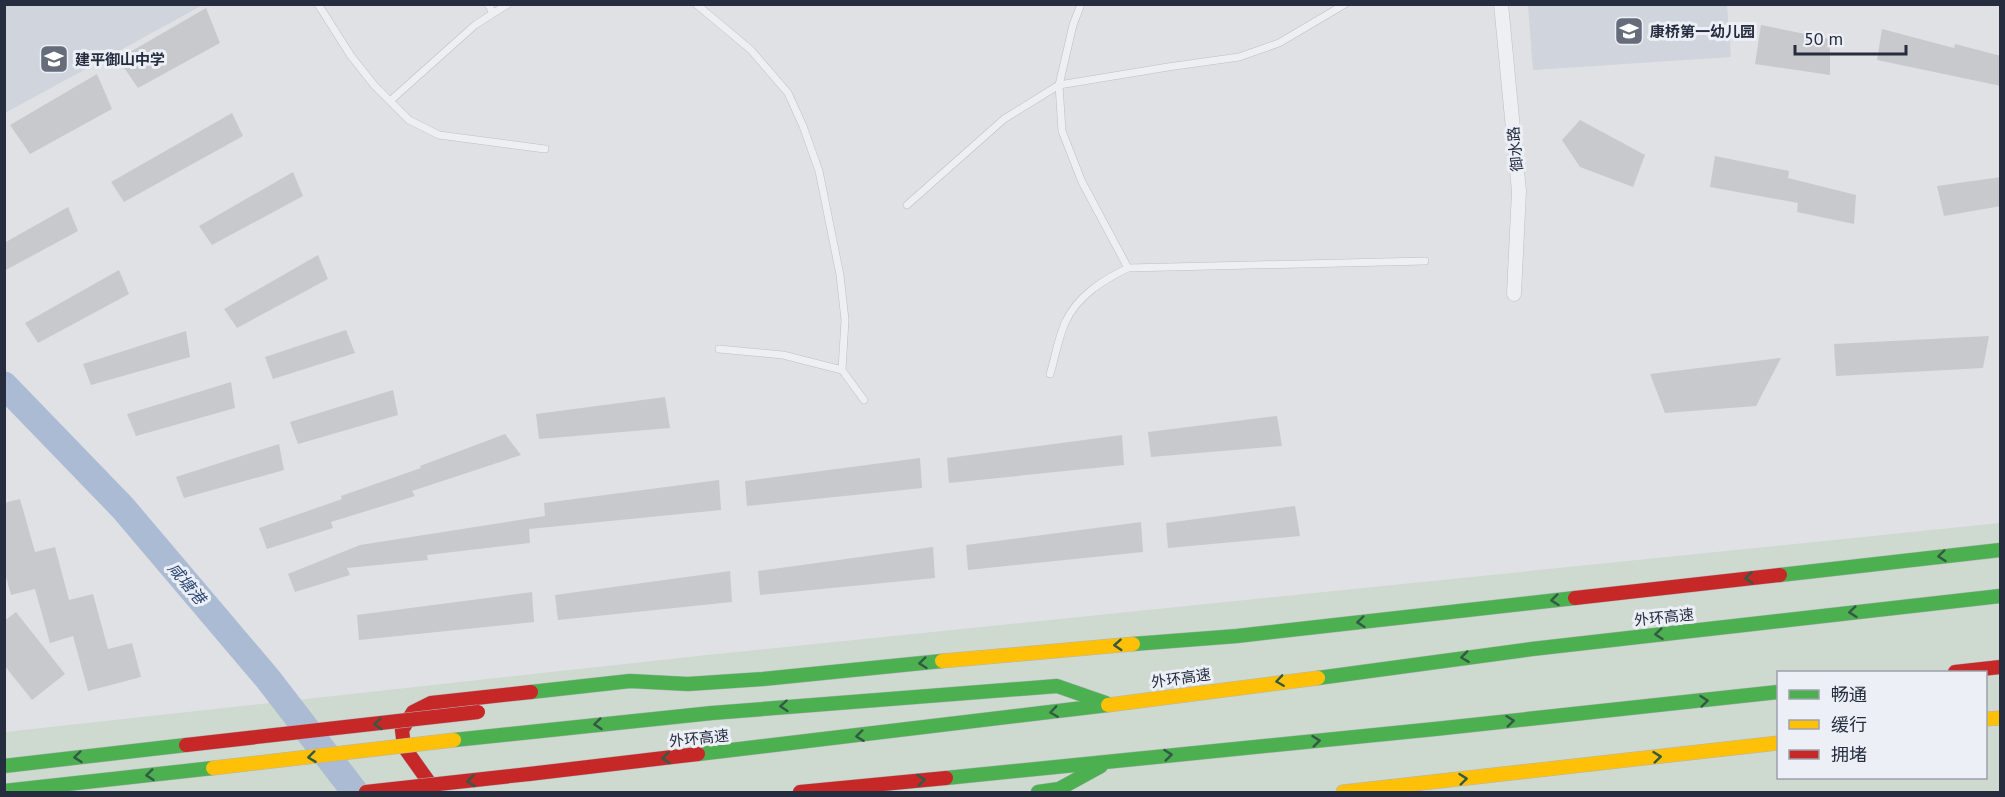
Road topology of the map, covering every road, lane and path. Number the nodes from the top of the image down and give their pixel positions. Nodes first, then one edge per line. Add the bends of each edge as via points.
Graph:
1 (318, 4) edge
2 (488, 4) edge
3 (508, 4) edge
4 (1081, 4) edge
5 (1345, 4) edge
6 (1501, 4) edge
7 (699, 6) edge
8 (493, 13) junction
9 (1059, 86) junction
10 (390, 100) junction
11 (545, 148) dead end
12 (908, 206) dead end
13 (1425, 261) dead end
14 (1128, 268) junction
15 (1514, 294) dead end
16 (719, 349) dead end
17 (842, 370) junction
18 (1050, 374) dead end
19 (864, 400) dead end
20 (2001, 550) edge
21 (2001, 596) edge
22 (2001, 667) edge
23 (1964, 671) edge
24 (688, 684) junction
25 (1777, 692) edge
26 (667, 697) dead end
27 (702, 701) dead end
28 (1112, 705) junction
29 (761, 708) junction
30 (484, 712) dead end
31 (1777, 743) edge
32 (1109, 761) junction
33 (4, 766) edge
34 (4, 791) edge
35 (366, 792) edge
36 (436, 792) edge
37 (800, 792) edge
38 (1038, 792) edge
39 (1343, 792) edge

1 - 10 lane via 351,56
2 - 8 lane
3 - 8 lane
4 - 9 lane
5 - 9 lane via 1279,43 1239,57
6 - 15 street, 御水路 via 1519,191
7 - 17 lane via 751,50 788,93 803,126 819,171 840,275 845,320
8 - 10 lane
9 - 12 lane via 1004,119
9 - 14 lane via 1062,132 1082,182
10 - 11 lane via 409,120 439,135
13 - 14 lane
14 - 18 lane via 1104,279 1079,302 1065,323
16 - 17 lane via 783,355
17 - 19 lane
20 -> 24 highway via 1258,634
21 -> 28 highway, 外环高速 via 1532,649
22 - 23 highway
24 - 26 highway via 638,694
24 - 36 highway via 630,681 431,703 413,712 402,730 404,747
32 -> 25 highway
27 - 29 highway
28 -> 29 highway via 1057,686
28 -> 35 highway, 外环高速, bridge
29 -> 34 highway, bridge
30 -> 33 highway, bridge
39 -> 31 highway
37 -> 32 highway
32 - 38 highway via 1059,789

